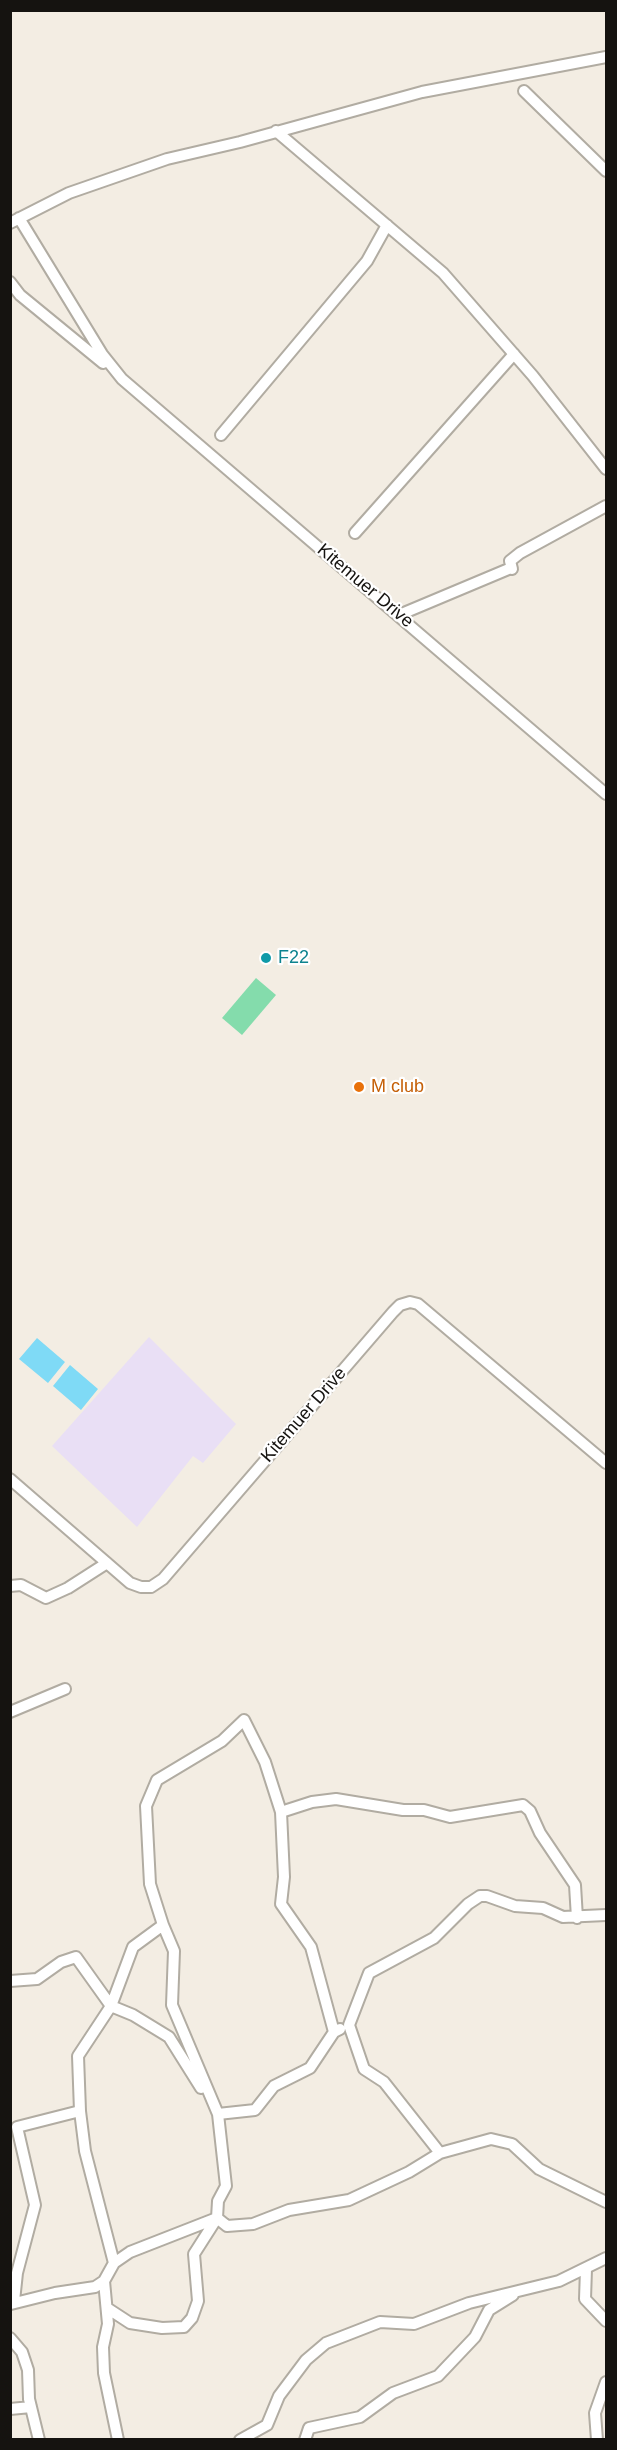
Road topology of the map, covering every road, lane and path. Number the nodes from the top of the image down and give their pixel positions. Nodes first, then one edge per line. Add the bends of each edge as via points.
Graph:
1 (606, 57) edge
2 (524, 91) dead end
3 (276, 131) junction
4 (606, 171) edge
5 (15, 220) edge
6 (387, 225) junction
7 (10, 282) edge
8 (514, 354) junction
9 (122, 379) junction
10 (221, 435) dead end
11 (606, 469) edge
12 (606, 506) edge
13 (355, 533) dead end
14 (399, 615) junction
15 (606, 794) edge
16 (606, 1463) edge
17 (10, 1479) edge
18 (107, 1563) junction
19 (10, 1586) edge
20 (66, 1689) dead end
21 (10, 1712) edge
22 (281, 1812) junction
23 (606, 1915) edge
24 (577, 1918) junction
25 (163, 1925) junction
26 (10, 1981) edge
27 (111, 2006) junction
28 (349, 2025) junction
29 (334, 2031) junction
30 (80, 2111) junction
31 (218, 2114) junction
32 (440, 2153) junction
33 (606, 2202) edge
34 (217, 2218) junction
35 (606, 2258) edge
36 (114, 2263) junction
37 (586, 2269) junction
38 (104, 2281) junction
39 (520, 2290) junction
40 (12, 2303) edge
41 (107, 2308) junction
42 (606, 2321) edge
43 (10, 2338) edge
44 (606, 2382) edge
45 (31, 2407) junction
46 (10, 2409) edge
47 (39, 2439) edge
48 (118, 2439) edge
49 (240, 2439) edge
50 (305, 2439) edge
51 (597, 2439) edge

1 - 3 street via 422,92
2 - 4 street
3 - 5 street via 117,174
3 - 6 street
5 - 9 street, Kitemuer Drive
6 - 8 street via 443,273
6 - 10 street via 367,261
7 - 9 street, Kitemuer Drive
8 - 11 street
8 - 13 street
9 - 14 street, Kitemuer Drive
12 - 14 street via 520,554 510,561 511,569
14 - 15 street, Kitemuer Drive
16 - 18 street, Kitemuer Drive via 418,1304 410,1302 393,1312 163,1579 151,1587 141,1587 129,1583
17 - 18 street, Kitemuer Drive
18 - 19 street via 46,1598 21,1585
20 - 21 street
22 - 24 street via 336,1799 403,1810 424,1809 450,1817 523,1805 575,1885
22 - 25 street via 265,1762 244,1720 222,1741 157,1780 146,1806 150,1884
22 - 29 street via 281,1905 310,1947
23 - 24 street
24 - 28 street via 480,1896 434,1938 369,1973
25 - 27 street via 134,1947
25 - 31 street via 174,1951 172,2005
26 - 27 street via 37,1979 61,1962 76,1957
27 - 30 street via 78,2056
27 - 31 street via 133,2014 169,2037
28 - 29 street
28 - 32 street via 364,2069 384,2082
29 - 31 street via 310,2068 274,2086 255,2110
30 - 36 street via 85,2151
30 - 40 street via 17,2127 35,2205
31 - 34 street via 226,2186 218,2201
32 - 33 street via 491,2139 504,2141 539,2169
32 - 34 street via 349,2200 290,2210 253,2224 227,2226
34 - 36 street via 130,2252
34 - 41 street via 194,2254 198,2301 192,2318 184,2326 162,2328 130,2323
35 - 37 street
36 - 38 street
37 - 39 street via 559,2281
37 - 42 street via 585,2299
38 - 40 street via 91,2289
38 - 41 street
39 - 49 street via 469,2303 414,2324 381,2322 326,2343 306,2360 279,2396 267,2425
39 - 50 street via 489,2310 475,2337 438,2376 393,2393 360,2417 309,2428
41 - 48 street via 104,2373
43 - 45 street via 22,2352 28,2370
44 - 51 street via 595,2413
45 - 46 street
45 - 47 street

